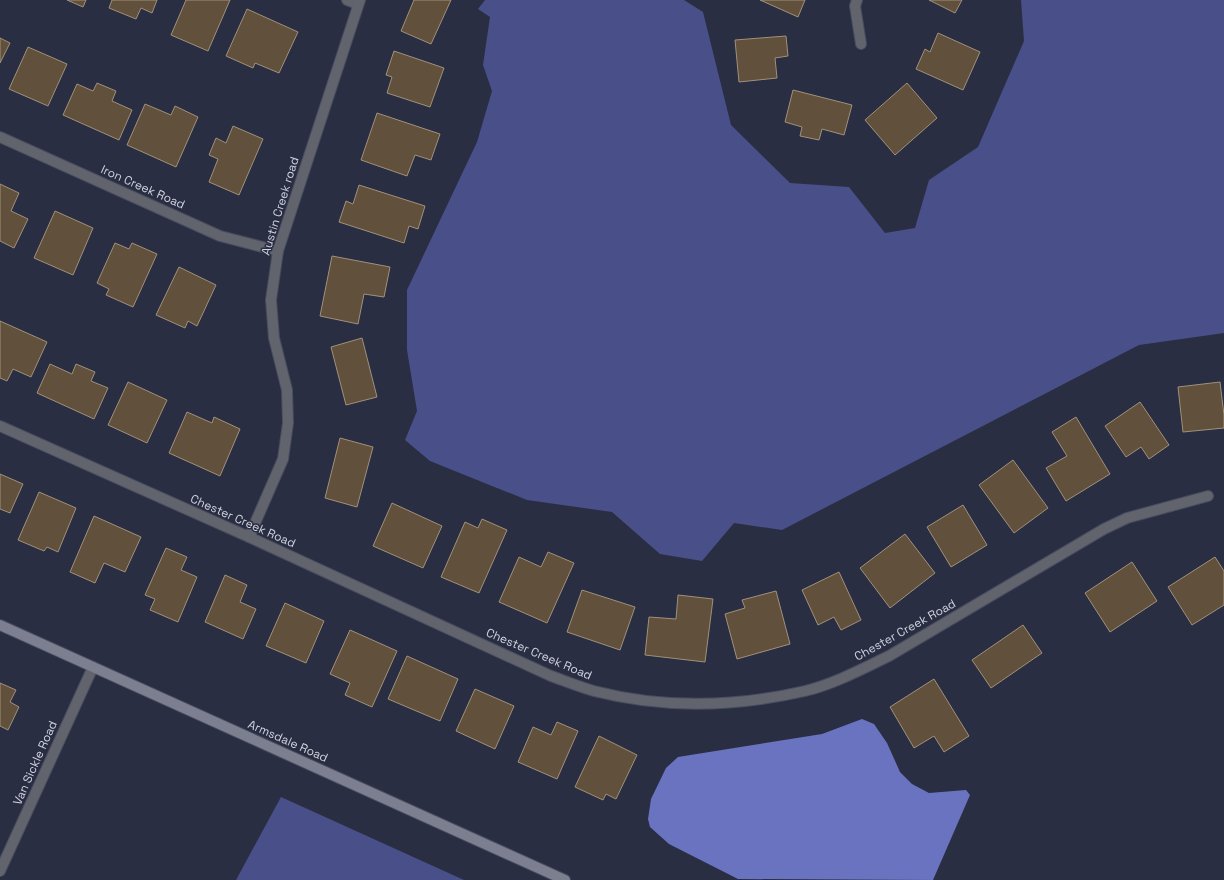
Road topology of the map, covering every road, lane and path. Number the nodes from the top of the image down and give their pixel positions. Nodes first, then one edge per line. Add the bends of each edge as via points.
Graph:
1 (347, 0) edge
2 (857, 0) edge
3 (359, 2) edge
4 (861, 44) dead end
5 (0, 137) edge
6 (278, 251) junction
7 (0, 426) edge
8 (1208, 496) dead end
9 (249, 538) junction
10 (0, 625) edge
11 (93, 667) junction
12 (0, 871) edge
13 (565, 880) edge

1 - 3 street
2 - 4 street via 855,6
3 - 6 street, Austin Creek road
5 - 6 street, Iron Creek Road via 220,236
6 - 9 street, Austin Creek road via 271,300 274,338 287,390 288,422 283,459
7 - 9 street, Chester Creek Road
8 - 9 street, Chester Creek Road via 1127,518 1104,529 889,656 853,674 806,690 736,703 678,704 627,698 551,676
10 - 11 street, Armsdale Road
11 - 12 street, Van Sickle Road
11 - 13 street, Armsdale Road

